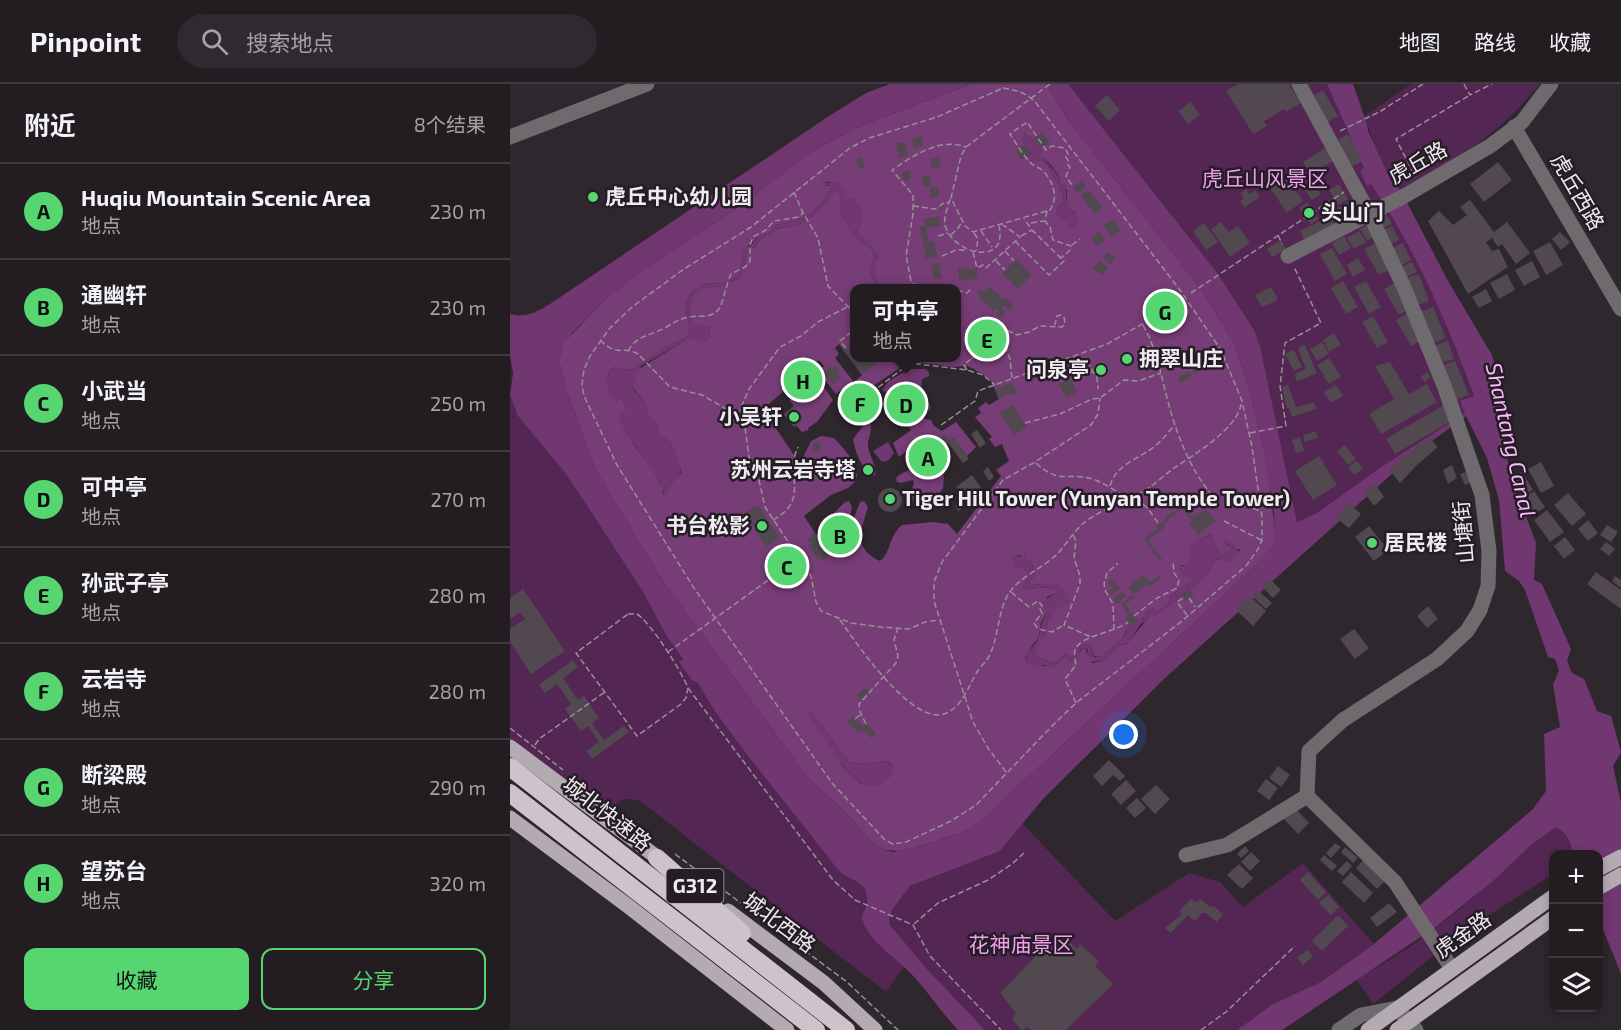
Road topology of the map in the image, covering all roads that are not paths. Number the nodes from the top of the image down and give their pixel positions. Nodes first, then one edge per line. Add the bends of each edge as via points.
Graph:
1 (1299, 84) edge
2 (1551, 84) edge
3 (638, 85) edge
4 (1514, 127) junction
5 (510, 137) edge
6 (1369, 213) junction
7 (1288, 256) road end
8 (1621, 309) edge
9 (510, 747) edge
10 (523, 757) edge
11 (510, 793) edge
12 (1307, 796) junction
13 (510, 818) edge
14 (665, 855) junction
15 (1186, 855) dead end
16 (1621, 857) edge
17 (1603, 868) edge
18 (1621, 875) edge
19 (1603, 886) edge
20 (1549, 900) edge
21 (1549, 921) edge
22 (1452, 969) junction
23 (1397, 1008) junction
24 (1407, 1028) edge
25 (787, 1030) edge
26 (816, 1030) edge
27 (848, 1030) edge
28 (875, 1030) edge
29 (1339, 1030) edge
30 (1368, 1030) edge

1 - 6 street, 山塘街
2 - 4 street, 虎丘路
3 - 5 street
4 - 6 street, 虎丘路 via 1421,187
4 - 8 street, 虎丘西路
6 - 7 street, 虎丘路
6 - 12 street, 山塘街 via 1445,388 1482,495 1489,551 1488,586 1467,631 1437,659 1342,720 1310,751
9 - 10 main road, 城北西路 / G312
10 - 14 main road, 城北西路 / G312
10 - 27 highway, 城北快速路
11 - 26 highway, 城北快速路
12 - 15 street via 1227,845
12 - 22 street via 1395,882
13 - 25 main road, G312
14 - 27 highway via 732,925 821,1000
14 - 28 main road, 城北西路 / G312 via 824,983
16 - 17 main road
18 - 19 main road
20 - 22 main road, 虎金路
21 - 24 main road, 虎金路
22 - 23 main road, 虎金路
23 - 24 street
23 - 29 street, 虎金路 via 1360,1015
23 - 30 main road, 虎金路

